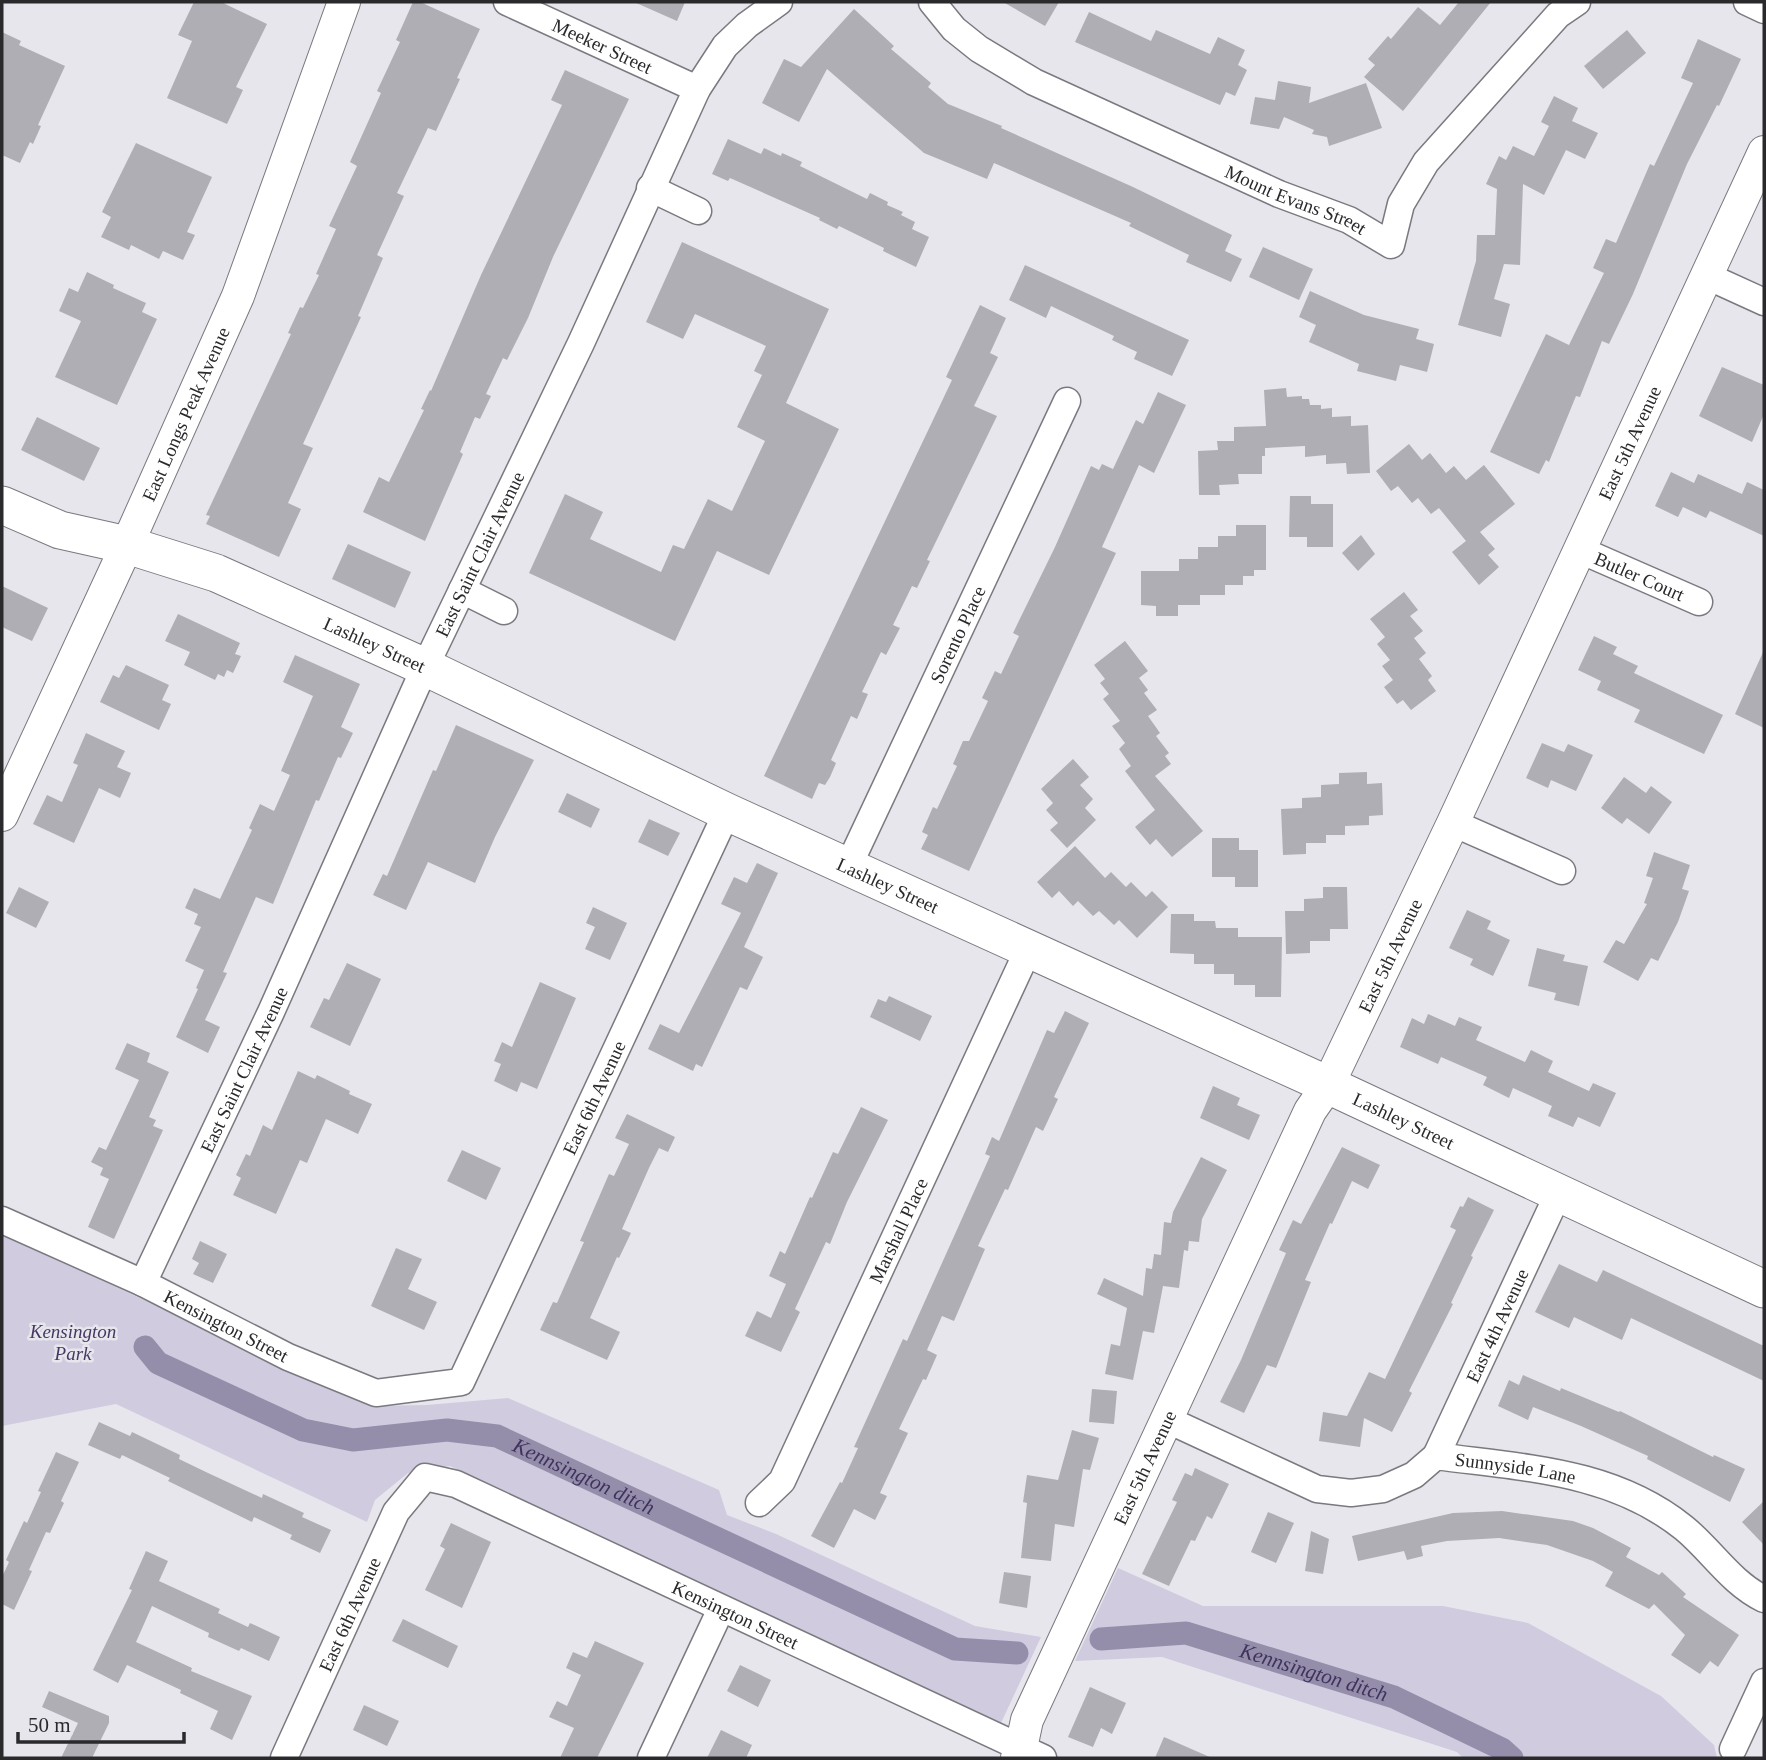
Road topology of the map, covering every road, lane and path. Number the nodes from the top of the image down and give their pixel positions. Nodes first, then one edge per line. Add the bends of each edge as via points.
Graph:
1 (344, 2) edge
2 (507, 2) edge
3 (779, 2) edge
4 (932, 2) edge
5 (1577, 2) edge
6 (1747, 2) edge
7 (1764, 10) edge
8 (697, 89) junction
9 (1764, 152) edge
10 (650, 188) junction
11 (698, 211) dead end
12 (1707, 276) junction
13 (1764, 302) edge
14 (1067, 401) dead end
15 (2, 505) edge
16 (127, 545) junction
17 (1580, 550) junction
18 (463, 590) junction
19 (1699, 602) dead end
20 (504, 611) dead end
21 (425, 667) junction
22 (727, 812) junction
23 (2, 814) edge
24 (1453, 823) junction
25 (848, 867) junction
26 (1562, 871) dead end
27 (1028, 950) junction
28 (1328, 1085) junction
29 (1558, 1194) junction
30 (2, 1220) edge
31 (143, 1283) junction
32 (1764, 1289) edge
33 (461, 1382) joint
34 (1168, 1420) junction
35 (1436, 1456) junction
36 (425, 1477) joint
37 (759, 1503) dead end
38 (1764, 1598) edge
39 (721, 1609) junction
40 (1764, 1682) edge
41 (1733, 1749) dead end
42 (1027, 1755) edge
43 (284, 1758) edge
44 (651, 1758) edge

1 - 16 street, East Longs Peak Avenue via 238,296
2 - 8 street, Meeker Street
3 - 8 street, East Saint Clair Avenue via 725,46
4 - 5 street, Mount Evans Street via 954,29 979,49 1034,82 1279,194 1349,220 1391,245 1401,204 1426,162 1558,15
6 - 7 street
8 - 10 street, East Saint Clair Avenue
9 - 12 street, East 5th Avenue
10 - 11 street
10 - 18 street, East Saint Clair Avenue
12 - 13 street
12 - 17 street, East 5th Avenue
14 - 25 street, Sorento Place
15 - 16 main road, Lashley Street via 60,530
16 - 21 main road, Lashley Street via 216,572
16 - 23 street, East Longs Peak Avenue
17 - 19 street, Butler Court
17 - 24 street, East 5th Avenue
18 - 20 street
18 - 21 street, East Saint Clair Avenue
21 - 22 main road, Lashley Street
21 - 31 street, East Saint Clair Avenue via 271,1012
22 - 25 main road, Lashley Street
22 - 33 street, East 6th Avenue
24 - 26 street
24 - 28 street, East 5th Avenue
25 - 27 main road, Lashley Street
27 - 28 main road, Lashley Street
27 - 37 street, Marshall Place via 782,1481
28 - 29 main road, Lashley Street
28 - 34 street, East 5th Avenue via 1310,1111
29 - 32 main road, Lashley Street
29 - 35 street, East 4th Avenue
30 - 31 street, Kensington Street
31 - 33 street, Kensington Street via 288,1357 376,1393
34 - 35 street, Sunnyside Lane via 1317,1489 1351,1493 1383,1489 1414,1475
34 - 42 street, East 5th Avenue via 1027,1720
35 - 38 street, Sunnyside Lane via 1597,1481 1643,1501 1685,1528 1744,1588
36 - 39 street, Kensington Street via 456,1484
36 - 43 street, East 6th Avenue via 396,1512
39 - 42 street, Kensington Street
39 - 44 street
40 - 41 street

